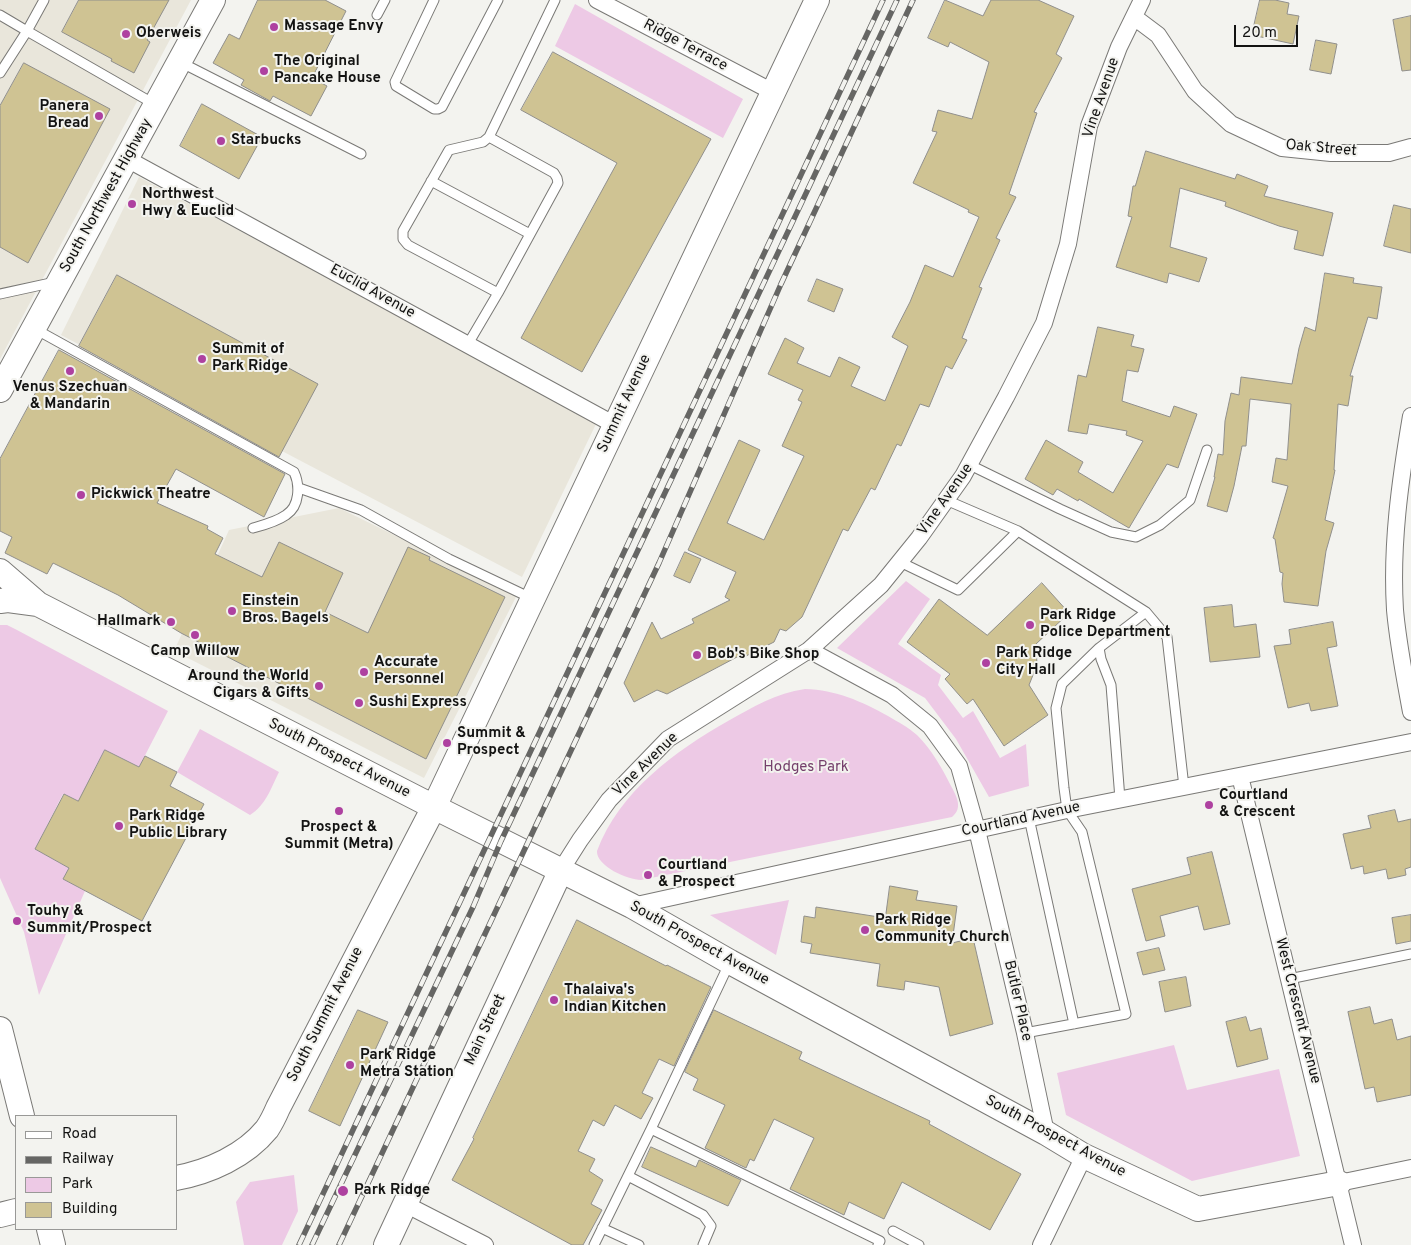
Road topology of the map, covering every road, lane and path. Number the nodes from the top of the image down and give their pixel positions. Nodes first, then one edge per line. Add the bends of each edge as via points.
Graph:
1 (44, 0) edge
2 (213, 0) edge
3 (385, 0) edge
4 (434, 0) edge
5 (498, 0) edge
6 (555, 0) edge
7 (597, 0) edge
8 (817, 0) edge
9 (1142, 0) edge
10 (0, 15) edge
11 (377, 15) dead end
12 (1134, 17) junction
13 (27, 31) junction
14 (180, 62) junction
15 (0, 74) edge
16 (773, 92) junction
17 (156, 105) junction
18 (489, 137) junction
19 (1411, 147) edge
20 (361, 154) dead end
21 (128, 159) junction
22 (431, 181) junction
23 (530, 234) junction
24 (60, 281) junction
25 (498, 292) junction
26 (0, 294) edge
27 (34, 329) junction
28 (468, 344) junction
29 (0, 390) edge
30 (1411, 416) edge
31 (615, 425) junction
32 (1207, 450) dead end
33 (970, 465) junction
34 (299, 488) junction
35 (946, 500) junction
36 (253, 528) dead end
37 (1018, 531) junction
38 (900, 562) junction
39 (0, 571) edge
40 (533, 599) junction
41 (0, 601) edge
42 (38, 604) junction
43 (1146, 612) junction
44 (1099, 648) junction
45 (809, 650) junction
46 (1411, 712) edge
47 (1411, 742) edge
48 (1240, 776) junction
49 (1184, 787) junction
50 (1120, 799) junction
51 (434, 807) junction
52 (1067, 810) junction
53 (1029, 818) junction
54 (977, 830) junction
55 (561, 870) junction
56 (632, 906) junction
57 (1411, 954) edge
58 (730, 962) junction
59 (1289, 980) junction
60 (1074, 1024) junction
61 (0, 1029) edge
62 (1025, 1034) junction
63 (22, 1115) edge
64 (651, 1129) junction
65 (1046, 1134) junction
66 (1084, 1156) junction
67 (1411, 1168) edge
68 (628, 1176) junction
69 (178, 1178) edge
70 (1339, 1183) junction
71 (405, 1204) junction
72 (15, 1211) edge
73 (0, 1214) edge
74 (602, 1228) junction
75 (49, 1230) edge
76 (893, 1231) dead end
77 (53, 1245) edge
78 (386, 1245) edge
79 (485, 1245) edge
80 (594, 1245) edge
81 (639, 1245) edge
82 (703, 1245) edge
83 (878, 1245) edge
84 (919, 1245) edge
85 (1041, 1245) edge
86 (1353, 1245) edge

1 - 13 lane
2 - 14 street, South Northwest Highway
3 - 11 lane
4 - 5 lane via 395,82 396,86 438,109 442,107
6 - 18 lane
7 - 16 street, Ridge Terrace
8 - 16 street, Summit Avenue
9 - 12 street, Vine Avenue
10 - 13 lane
12 - 19 street, Oak Street via 1158,35 1195,91 1231,124 1282,148 1331,153 1389,152
12 - 33 street, Vine Avenue via 1089,126 1068,244 1044,323
13 - 15 lane
13 - 17 lane
14 - 17 street, South Northwest Highway
14 - 20 lane
16 - 31 street, Summit Avenue
17 - 21 street, South Northwest Highway
18 - 22 lane via 483,142 449,150
18 - 23 lane via 554,173 557,178 558,183
21 - 24 street, South Northwest Highway
21 - 28 street, Euclid Avenue
22 - 23 lane
22 - 25 lane via 403,231 403,239 408,245
23 - 25 lane
24 - 26 lane
24 - 27 street, South Northwest Highway
25 - 28 lane
27 - 29 street, South Northwest Highway
27 - 34 lane via 294,472
28 - 31 street, Euclid Avenue
30 - 46 street via 1400,478 1394,548 1396,611
31 - 40 street, Summit Avenue
32 - 33 lane via 1190,500 1160,524 1136,537 1112,532
33 - 35 street, Vine Avenue
34 - 36 lane via 287,515
34 - 40 lane via 361,510 449,559
35 - 37 lane
35 - 38 street, Vine Avenue
37 - 38 lane via 958,590
37 - 43 lane
38 - 45 street, Vine Avenue via 881,586
39 - 42 street
40 - 51 street, Summit Avenue
41 - 42 street, South Prospect Avenue
42 - 51 street, South Prospect Avenue
43 - 44 lane
43 - 49 lane via 1167,637
44 - 50 lane via 1111,684
44 - 52 lane via 1062,684 1056,708
45 - 54 street, Butler Place via 892,695 930,726 959,766
45 - 55 street, Vine Avenue via 668,739 609,800
47 - 48 street, Courtland Avenue
48 - 49 street, Courtland Avenue
48 - 59 street, West Crescent Avenue
49 - 50 street, Courtland Avenue
50 - 52 street, Courtland Avenue
51 - 55 street, South Prospect Avenue
51 - 69 street, South Summit Avenue via 267,1128 249,1147 230,1159 204,1171
52 - 53 street, Courtland Avenue
52 - 60 lane via 1082,832 1126,1014
53 - 54 street, Courtland Avenue
53 - 60 lane
54 - 56 street, Courtland Avenue
54 - 62 street, Butler Place
55 - 56 street, South Prospect Avenue
55 - 71 street, Main Street
56 - 58 street, South Prospect Avenue
57 - 59 lane
58 - 64 lane
58 - 65 street, South Prospect Avenue
59 - 70 street, West Crescent Avenue
60 - 62 lane
61 - 63 street
62 - 65 street, Butler Place
64 - 68 lane
64 - 83 lane via 880,1241
65 - 66 street, South Prospect Avenue
66 - 70 street, South Prospect Avenue via 1198,1209
66 - 85 street
67 - 70 street, South Prospect Avenue
68 - 74 lane
68 - 82 lane via 703,1215 711,1226
70 - 86 street, West Crescent Avenue
71 - 78 street, Main Street
71 - 79 street
72 - 73 street
74 - 80 lane
74 - 81 lane
75 - 77 street
76 - 84 lane

